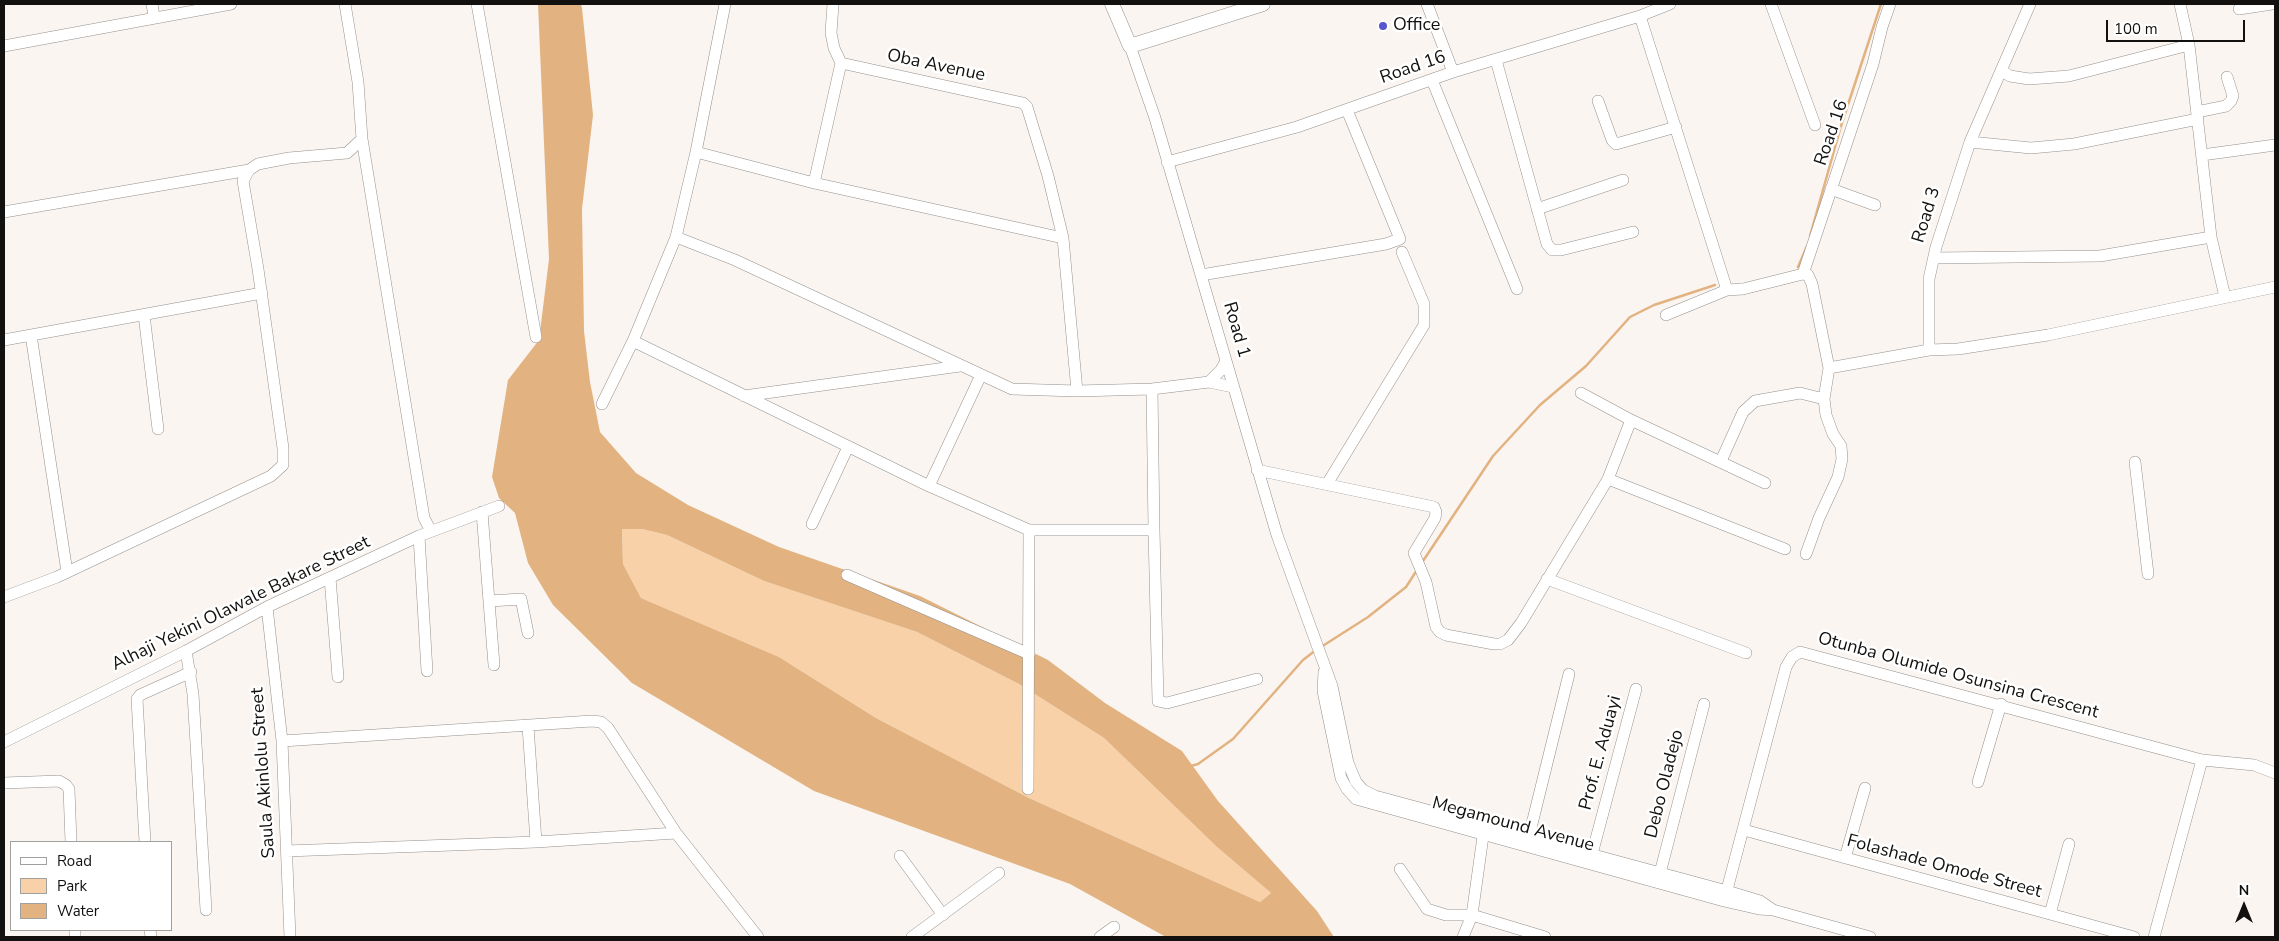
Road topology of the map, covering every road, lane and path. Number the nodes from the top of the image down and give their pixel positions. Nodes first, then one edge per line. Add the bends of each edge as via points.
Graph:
1 (152, 4) edge
2 (230, 4) edge
3 (345, 4) edge
4 (477, 4) edge
5 (725, 4) edge
6 (833, 4) edge
7 (1112, 4) edge
8 (1427, 4) edge
9 (1670, 4) edge
10 (1770, 4) edge
11 (1890, 4) edge
12 (2030, 4) edge
13 (2180, 4) edge
14 (2272, 4) edge
15 (1253, 5) edge
16 (2239, 9) dead end
17 (1640, 16) junction
18 (154, 17) junction
19 (2189, 44) junction
20 (4, 46) edge
21 (1130, 46) junction
22 (1496, 60) junction
23 (841, 63) junction
24 (2002, 71) junction
25 (1453, 72) junction
26 (2227, 77) dead end
27 (1432, 80) junction
28 (1598, 101) dead end
29 (1347, 110) junction
30 (2198, 115) junction
31 (1815, 125) dead end
32 (1676, 127) junction
33 (362, 139) junction
34 (1970, 142) junction
35 (2275, 145) edge
36 (696, 152) junction
37 (2202, 155) junction
38 (1168, 162) junction
39 (249, 170) junction
40 (1623, 180) dead end
41 (814, 183) junction
42 (1831, 190) junction
43 (1875, 205) dead end
44 (1537, 209) junction
45 (4, 212) edge
46 (1633, 232) dead end
47 (676, 237) junction
48 (1063, 238) junction
49 (2211, 238) junction
50 (1402, 252) dead end
51 (1934, 258) junction
52 (1804, 274) junction
53 (1200, 275) junction
54 (2275, 287) edge
55 (1517, 289) dead end
56 (1727, 290) junction
57 (262, 294) junction
58 (2226, 297) junction
59 (144, 315) junction
60 (1666, 315) dead end
61 (31, 335) junction
62 (536, 337) dead end
63 (4, 340) edge
64 (633, 341) junction
65 (1929, 350) junction
66 (1226, 361) junction
67 (961, 366) junction
68 (1829, 368) junction
69 (981, 375) junction
70 (1209, 382) junction
71 (1233, 387) junction
72 (1152, 389) junction
73 (1077, 391) junction
74 (1581, 393) dead end
75 (744, 396) junction
76 (1824, 399) junction
77 (602, 404) dead end
78 (1631, 420) junction
79 (158, 429) dead end
80 (848, 447) junction
81 (1721, 461) junction
82 (2135, 462) dead end
83 (1257, 470) junction
84 (1608, 479) junction
85 (1765, 483) dead end
86 (1327, 484) junction
87 (930, 486) junction
88 (499, 506) dead end
89 (482, 512) junction
90 (812, 524) dead end
91 (1029, 530) junction
92 (1154, 530) junction
93 (431, 531) junction
94 (419, 536) junction
95 (1785, 549) dead end
96 (1806, 554) dead end
97 (67, 572) junction
98 (2148, 574) dead end
99 (847, 575) dead end
100 (330, 578) junction
101 (1547, 579) junction
102 (4, 597) edge
103 (490, 601) junction
104 (267, 608) junction
105 (528, 633) dead end
106 (186, 651) junction
107 (1746, 653) dead end
108 (1029, 654) junction
109 (494, 665) dead end
110 (427, 671) dead end
111 (191, 672) junction
112 (1569, 674) dead end
113 (338, 677) dead end
114 (1257, 679) dead end
115 (1328, 689) joint
116 (1636, 689) dead end
117 (1704, 704) dead end
118 (2001, 704) junction
119 (528, 726) junction
120 (282, 741) junction
121 (4, 742) edge
122 (2202, 760) junction
123 (2275, 773) edge
124 (1978, 782) dead end
125 (4, 783) edge
126 (1865, 788) dead end
127 (1028, 790) dead end
128 (1484, 830) junction
129 (1744, 830) junction
130 (676, 833) junction
131 (1529, 836) junction
132 (71, 841) edge
133 (145, 841) edge
134 (536, 842) junction
135 (2069, 844) dead end
136 (286, 851) junction
137 (1592, 854) junction
138 (900, 856) dead end
139 (1845, 858) junction
140 (1400, 869) dead end
141 (999, 873) dead end
142 (1660, 873) junction
143 (1725, 896) junction
144 (206, 910) dead end
145 (2050, 914) junction
146 (943, 915) junction
147 (1472, 915) junction
148 (1114, 927) dead end
149 (1855, 935) edge
150 (290, 937) edge
151 (758, 937) edge
152 (912, 937) edge
153 (1100, 937) edge
154 (1462, 937) edge
155 (1545, 937) edge
156 (1870, 937) edge
157 (2134, 937) edge
158 (2154, 937) edge

1 - 18 street
2 - 18 street
3 - 33 street via 358,82
4 - 62 street
5 - 36 street
6 - 23 street via 831,33
7 - 21 street, Road 1
8 - 25 street
9 - 17 street, Road 16
10 - 31 street
11 - 42 street, Road 16
12 - 24 street, Road 3
13 - 19 street
14 - 16 street
15 - 21 street
17 - 22 street, Road 16
17 - 32 street
18 - 20 street
19 - 24 street via 2069,76 2029,79 2010,76
19 - 30 street
21 - 38 street, Road 1
22 - 25 street, Road 16
22 - 44 street
23 - 41 street
23 - 48 street, Oba Avenue via 1023,104 1048,176
24 - 34 street, Road 3
25 - 27 street, Road 16
26 - 30 street via 2231,101 2226,106
27 - 29 street, Road 16
27 - 55 street
28 - 32 street via 1616,144
29 - 38 street, Road 16 via 1258,139
29 - 53 street via 1400,239
30 - 34 street via 2074,144 2031,148
30 - 37 street
32 - 56 street
33 - 39 street via 347,153 289,158 258,164
33 - 93 street via 424,518
34 - 51 street, Road 3
35 - 37 street
36 - 41 street
36 - 47 street
37 - 49 street
38 - 53 street, Road 1
39 - 45 street
39 - 57 street via 243,181
40 - 44 street
41 - 48 street
42 - 43 street
42 - 52 street, Road 16
44 - 46 street via 1547,244 1552,250
47 - 64 street
47 - 67 street via 735,260
48 - 73 street
49 - 51 street via 2100,256
49 - 58 street
50 - 86 street via 1424,304 1424,324
51 - 65 street, Road 3 via 1929,279
52 - 56 street
52 - 68 street via 1812,284
53 - 66 street, Road 1
54 - 58 street
56 - 60 street
57 - 59 street
57 - 97 street via 283,465 271,476
58 - 65 street via 2048,335 1958,349
59 - 61 street
59 - 79 street
61 - 63 street
61 - 97 street
64 - 75 street
64 - 77 street
65 - 68 street
66 - 70 street
66 - 71 street, Road 1
67 - 69 street
67 - 75 street
68 - 76 street
69 - 73 street via 1012,389
69 - 87 street
70 - 71 street
70 - 72 street
71 - 83 street, Road 1
72 - 73 street
72 - 92 street
74 - 78 street
75 - 80 street
76 - 81 street via 1800,393 1755,401 1743,412
76 - 96 street via 1830,427 1842,446 1842,459
78 - 81 street
78 - 84 street
80 - 87 street
80 - 90 street
81 - 85 street
82 - 98 street
83 - 86 street
83 - 115 street, Road 1 via 1314,636
84 - 95 street
84 - 101 street
86 - 101 street via 1434,507 1435,518 1415,548 1414,555 1440,632 1500,644 1515,633
87 - 91 street
88 - 89 street, Alhaji Yekini Olawale Bakare Street
89 - 93 street, Alhaji Yekini Olawale Bakare Street
89 - 103 street
91 - 92 street
91 - 108 street
92 - 114 street via 1158,700 1167,703
93 - 94 street, Alhaji Yekini Olawale Bakare Street
94 - 100 street, Alhaji Yekini Olawale Bakare Street
94 - 110 street
97 - 102 street
99 - 108 street
100 - 104 street, Alhaji Yekini Olawale Bakare Street
100 - 113 street
101 - 107 street
103 - 105 street via 521,599
103 - 109 street
104 - 106 street, Alhaji Yekini Olawale Bakare Street
104 - 120 street, Saula Akinlolu Street
106 - 111 street
106 - 121 street, Alhaji Yekini Olawale Bakare Street
108 - 127 street
111 - 133 street via 137,699
111 - 144 street
112 - 131 street
115 - 128 street, Megamound Avenue via 1348,763 1363,790
116 - 137 street, Prof. E. Aduayi
117 - 142 street, Debo Oladejo
118 - 122 street, Otunba Olumide Osunsina Crescent
118 - 124 street
118 - 129 street, Otunba Olumide Osunsina Crescent via 1800,652 1786,667
119 - 120 street
119 - 130 street via 592,721 605,724
119 - 134 street
120 - 136 street, Saula Akinlolu Street
122 - 123 street, Otunba Olumide Osunsina Crescent via 2254,765
122 - 158 street
125 - 132 street via 59,781 66,784 69,789
126 - 139 street
128 - 131 street, Megamound Avenue
128 - 143 street, Megamound Avenue
128 - 147 street
129 - 139 street, Folashade Omode Street
129 - 143 street, Otunba Olumide Osunsina Crescent
130 - 134 street
130 - 151 street
131 - 137 street, Megamound Avenue
134 - 136 street
135 - 145 street
136 - 150 street, Saula Akinlolu Street
137 - 142 street, Megamound Avenue
138 - 146 street
139 - 145 street, Folashade Omode Street
140 - 147 street via 1427,909 1446,915
141 - 146 street
142 - 143 street, Megamound Avenue
143 - 149 street, Megamound Avenue via 1760,901 1772,910
145 - 157 street, Folashade Omode Street
146 - 152 street
147 - 154 street
147 - 155 street
148 - 153 street
149 - 156 street, Megamound Avenue

